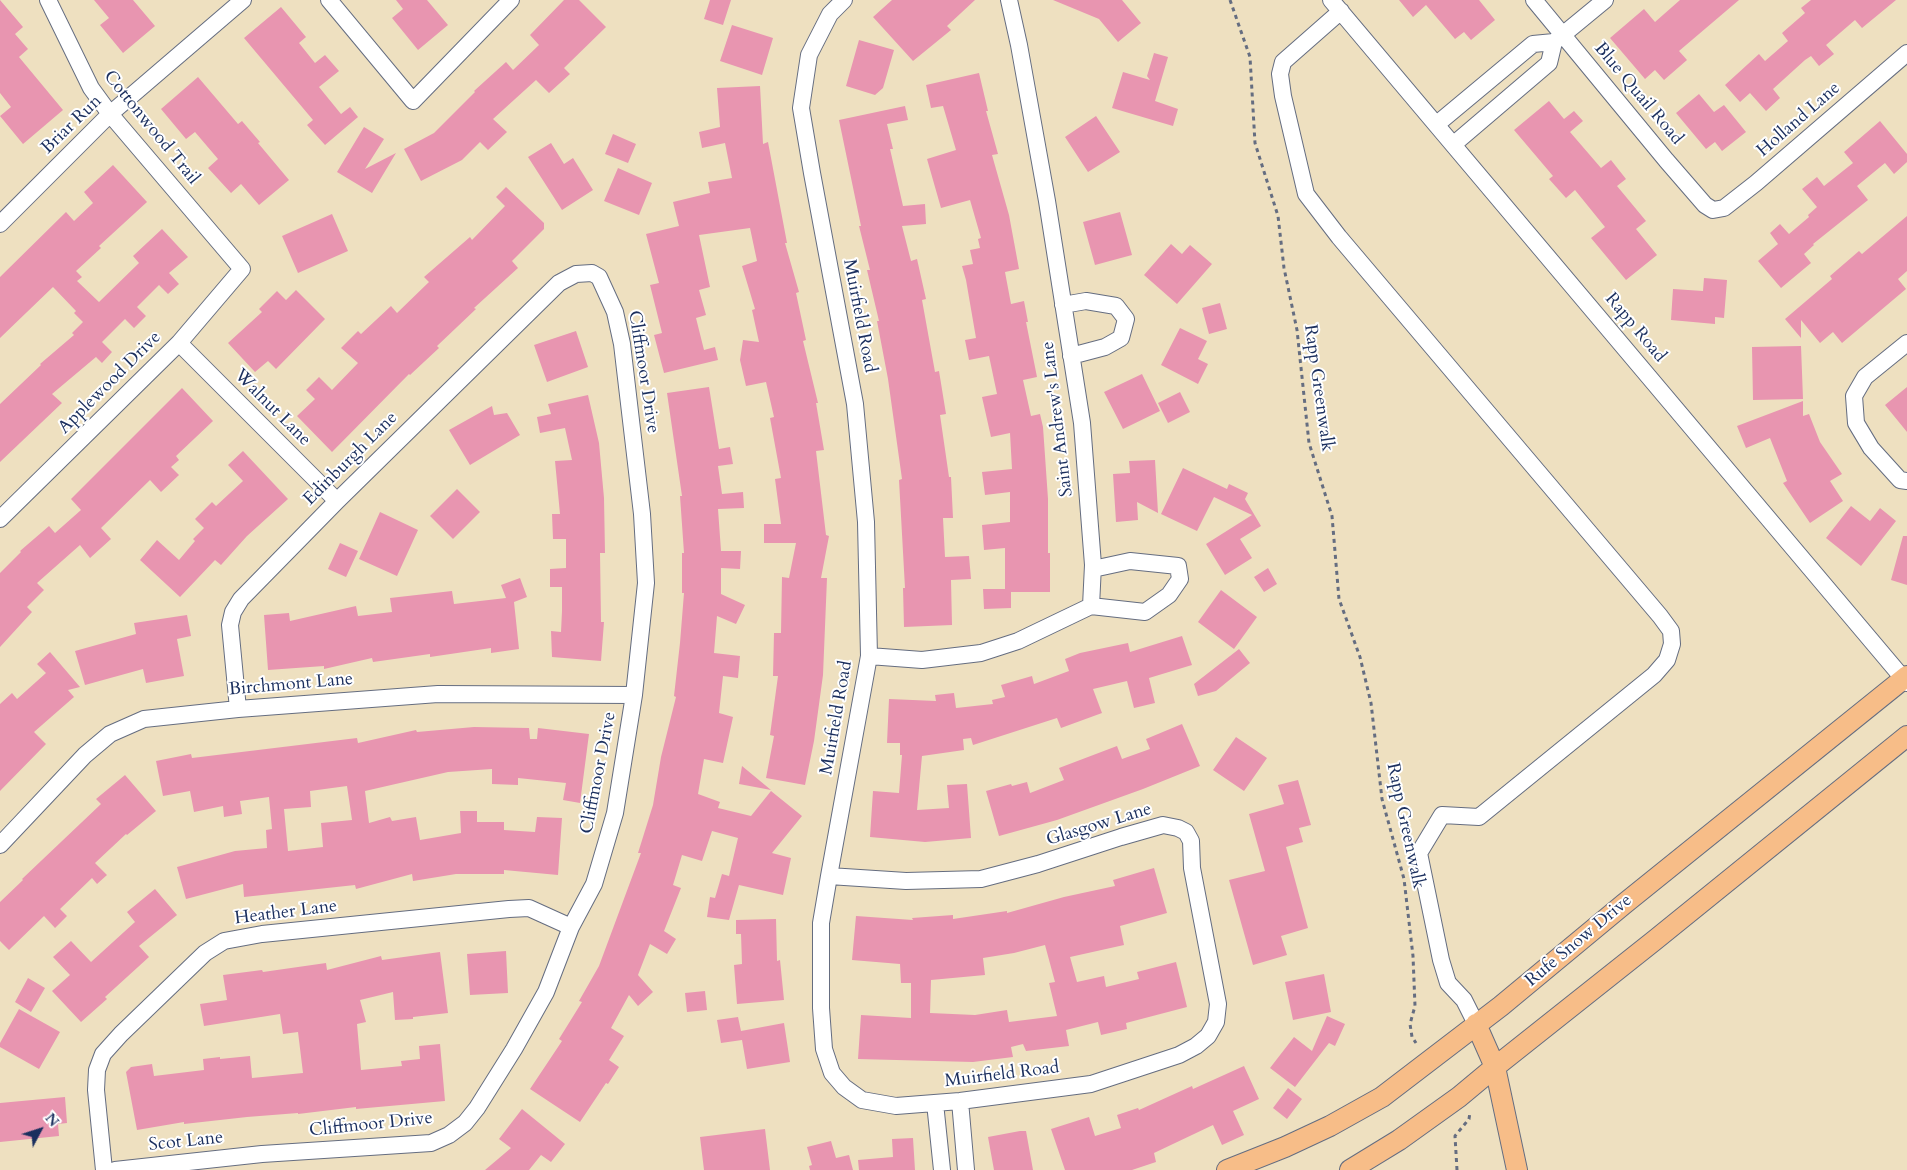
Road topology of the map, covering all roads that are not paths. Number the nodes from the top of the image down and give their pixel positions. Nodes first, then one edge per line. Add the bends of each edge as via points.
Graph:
1 (48, 0) edge
2 (243, 0) edge
3 (329, 0) edge
4 (511, 0) edge
5 (844, 0) edge
6 (1009, 0) edge
7 (1534, 0) edge
8 (1605, 0) edge
9 (1336, 6) edge
10 (1559, 38) junction
11 (1907, 53) edge
12 (110, 114) junction
13 (1438, 124) junction
14 (1454, 144) junction
15 (1713, 210) joint
16 (0, 224) edge
17 (242, 269) joint
18 (576, 274) joint
19 (1063, 305) junction
20 (179, 343) junction
21 (1907, 343) edge
22 (1071, 356) junction
23 (1907, 481) edge
24 (337, 501) junction
25 (0, 519) edge
26 (1093, 569) junction
27 (1091, 606) junction
28 (869, 656) junction
29 (1906, 679) edge
30 (634, 695) junction
31 (238, 709) junction
32 (1907, 736) edge
33 (0, 845) edge
34 (829, 876) junction
35 (571, 928) junction
36 (1476, 1024) junction
37 (1196, 1046) joint
38 (1495, 1067) junction
39 (960, 1101) junction
40 (934, 1104) junction
41 (262, 1154) joint
42 (104, 1170) edge
43 (115, 1170) edge
44 (942, 1170) edge
45 (966, 1170) edge
46 (1227, 1170) edge
47 (1350, 1170) edge
48 (1517, 1170) edge

1 - 12 street, Cottonwood Trail via 91,88
2 - 12 street, Briar Run
3 - 4 street via 413,101
5 - 28 street, Muirfield Road via 830,14 809,55 801,108 855,404 866,522
6 - 19 street, Saint Andrew's Lane
7 - 10 street, Blue Quail Road
8 - 10 street
9 - 13 street, Rapp Road
9 - 36 street via 1283,62 1280,74 1306,194 1671,631 1672,644 1667,660 1654,674 1479,817 1442,815 1419,853 1448,983 1464,1000
10 - 13 street via 1533,44
10 - 14 street via 1549,63
10 - 15 street, Blue Quail Road via 1705,205
11 - 15 street, Holland Lane via 1749,188 1724,208
12 - 16 street, Briar Run
12 - 17 street, Cottonwood Trail
13 - 14 street, Rapp Road
14 - 29 street, Rapp Road
17 - 20 street, Applewood Drive
18 - 24 street, Edinburgh Lane via 559,282
18 - 30 street, Cliffmoor Drive via 592,273 599,277 615,312 622,344 642,514 646,583
19 - 22 street, Saint Andrew's Lane
19 - 22 street via 1086,301 1116,306 1126,319 1121,338 1105,347
20 - 24 street, Walnut Lane
20 - 25 street, Applewood Drive
21 - 23 street via 1866,377 1854,396 1856,424 1871,448 1900,480
22 - 26 street, Saint Andrew's Lane via 1082,423
24 - 31 street, Edinburgh Lane via 241,599 233,612 230,625
26 - 27 street, Saint Andrew's Lane
26 - 27 street via 1130,562 1178,566 1180,579 1169,596 1145,612
27 - 28 street via 1018,641 981,653 922,660
28 - 34 street, Muirfield Road
29 - 36 main road, Rufe Snow Drive
30 - 31 street, Birchmont Lane via 438,694
30 - 35 street, Cliffmoor Drive via 615,813 594,884
31 - 33 street, Birchmont Lane via 144,719 110,734 85,755
32 - 38 main road
34 - 37 street, Glasgow Lane via 906,881 981,879 1163,825 1178,828 1191,840 1192,868 1218,1004 1216,1022 1208,1036
34 - 40 street, Muirfield Road via 821,923 821,1008 824,1049 832,1073 862,1100 896,1106
35 - 41 street, Cliffmoor Drive via 546,992 514,1049 477,1108 449,1135 431,1142
35 - 42 street, Heather Lane via 529,908 509,908 262,934 224,941 206,954 103,1054 97,1070 96,1090
36 - 38 main road
36 - 46 main road, Rufe Snow Drive via 1382,1097 1330,1126
37 - 39 street, Muirfield Road via 1179,1055 1091,1084
38 - 47 main road via 1459,1098
38 - 48 main road
39 - 40 street, Muirfield Road
39 - 45 street
40 - 44 street
41 - 43 street, Scot Lane

